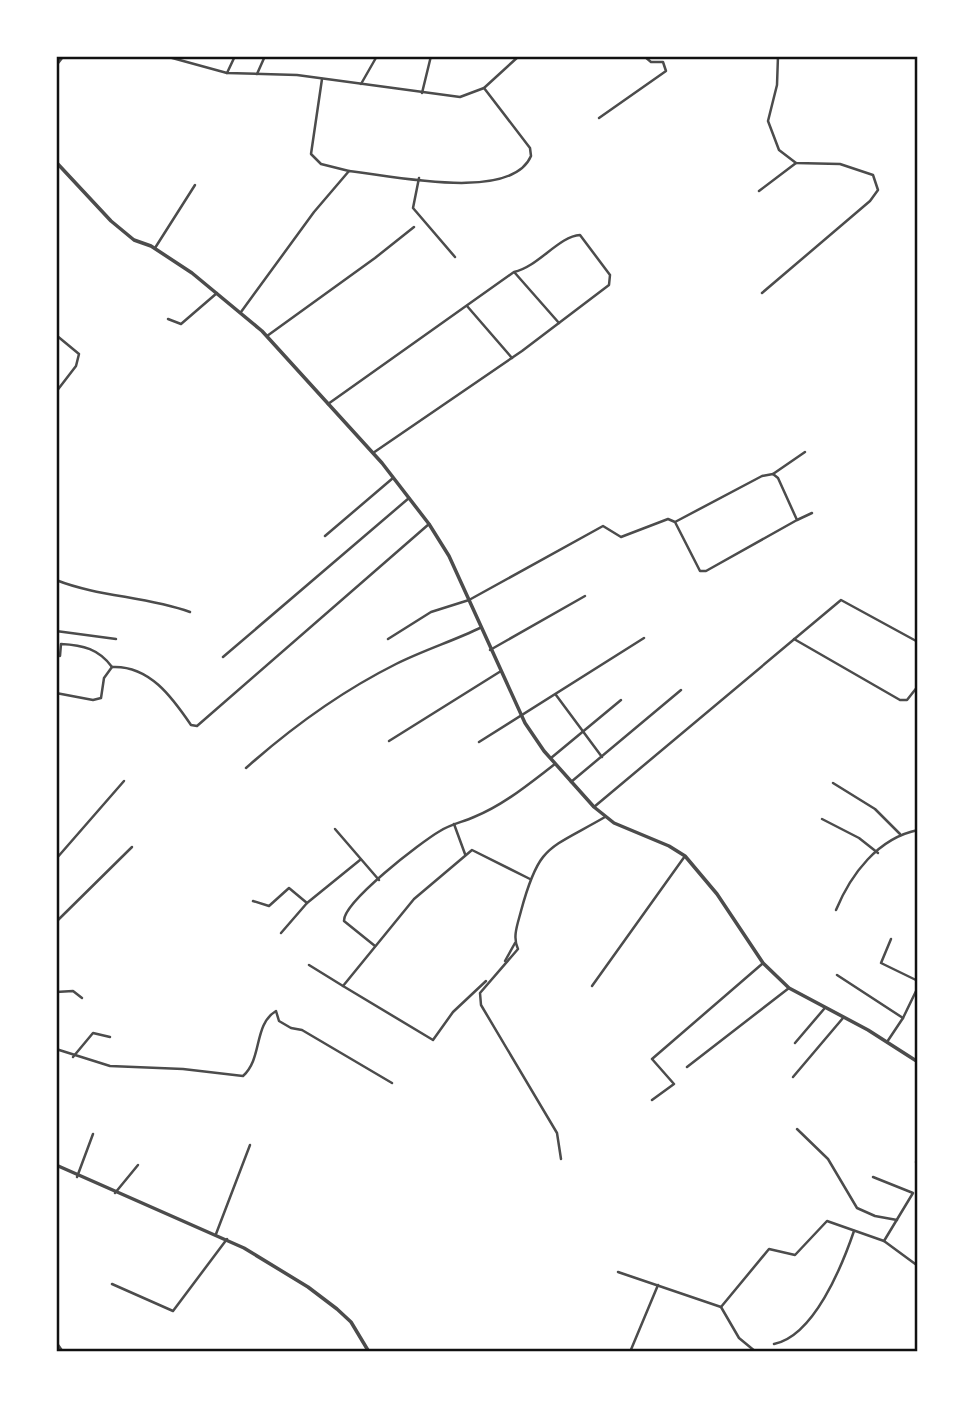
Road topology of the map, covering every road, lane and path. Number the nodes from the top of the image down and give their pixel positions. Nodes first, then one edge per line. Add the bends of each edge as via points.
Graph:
1 (63, 56) edge
2 (165, 56) edge
3 (235, 56) edge
4 (265, 56) edge
5 (377, 56) edge
6 (431, 56) edge
7 (519, 56) edge
8 (645, 56) edge
9 (778, 56) edge
10 (56, 65) edge
11 (227, 73) junction
12 (257, 74) junction
13 (323, 79) junction
14 (360, 84) junction
15 (485, 88) junction
16 (422, 93) junction
17 (599, 118) dead end
18 (56, 162) edge
19 (796, 163) junction
20 (349, 171) junction
21 (419, 178) junction
22 (195, 185) dead end
23 (759, 191) dead end
24 (414, 227) dead end
25 (155, 248) junction
26 (455, 257) dead end
27 (515, 272) junction
28 (216, 293) junction
29 (762, 293) dead end
30 (467, 306) junction
31 (241, 312) junction
32 (168, 319) dead end
33 (559, 323) junction
34 (56, 335) edge
35 (267, 336) junction
36 (512, 358) junction
37 (56, 392) edge
38 (328, 404) junction
39 (805, 452) dead end
40 (373, 453) junction
41 (773, 474) junction
42 (393, 478) junction
43 (409, 498) junction
44 (812, 513) dead end
45 (797, 520) junction
46 (675, 522) junction
47 (429, 524) junction
48 (324, 536) dead end
49 (56, 580) edge
50 (585, 596) dead end
51 (469, 600) junction
52 (190, 612) dead end
53 (480, 628) junction
54 (56, 631) edge
55 (644, 638) dead end
56 (116, 639) dead end
57 (388, 639) dead end
58 (794, 639) junction
59 (918, 642) edge
60 (489, 650) junction
61 (60, 656) dead end
62 (223, 657) dead end
63 (112, 667) junction
64 (501, 671) junction
65 (918, 686) edge
66 (681, 690) dead end
67 (56, 693) edge
68 (556, 695) junction
69 (621, 700) dead end
70 (522, 717) junction
71 (584, 732) junction
72 (389, 741) dead end
73 (479, 743) dead end
74 (551, 758) junction
75 (602, 758) junction
76 (555, 764) junction
77 (246, 768) dead end
78 (124, 781) dead end
79 (571, 782) junction
80 (833, 783) dead end
81 (593, 807) junction
82 (605, 817) junction
83 (822, 819) dead end
84 (454, 824) junction
85 (335, 829) dead end
86 (918, 830) edge
87 (900, 834) junction
88 (132, 847) dead end
89 (878, 853) junction
90 (465, 855) junction
91 (685, 856) junction
92 (56, 859) edge
93 (360, 860) junction
94 (530, 879) junction
95 (379, 880) junction
96 (253, 901) dead end
97 (307, 903) junction
98 (836, 910) dead end
99 (56, 922) edge
100 (281, 933) dead end
101 (891, 939) dead end
102 (515, 943) junction
103 (375, 946) junction
104 (763, 963) junction
105 (309, 965) dead end
106 (836, 975) dead end
107 (918, 981) edge
108 (343, 986) junction
109 (592, 986) dead end
110 (918, 987) edge
111 (789, 988) junction
112 (56, 992) edge
113 (82, 998) dead end
114 (824, 1009) junction
115 (843, 1018) junction
116 (903, 1018) junction
117 (110, 1037) dead end
118 (887, 1042) junction
119 (795, 1043) dead end
120 (56, 1049) edge
121 (73, 1057) junction
122 (918, 1062) edge
123 (687, 1067) dead end
124 (793, 1077) dead end
125 (392, 1083) dead end
126 (652, 1100) dead end
127 (797, 1129) dead end
128 (93, 1134) dead end
129 (250, 1145) dead end
130 (918, 1157) edge
131 (561, 1159) dead end
132 (916, 1163) edge
133 (56, 1165) edge
134 (138, 1165) dead end
135 (77, 1177) junction
136 (873, 1177) dead end
137 (115, 1193) junction
138 (897, 1220) junction
139 (854, 1231) junction
140 (216, 1234) junction
141 (227, 1239) junction
142 (884, 1241) junction
143 (918, 1266) edge
144 (618, 1272) dead end
145 (112, 1284) dead end
146 (658, 1285) junction
147 (721, 1307) junction
148 (56, 1342) edge
149 (774, 1344) dead end
150 (63, 1352) edge
151 (369, 1352) edge
152 (630, 1352) edge
153 (756, 1352) edge

1 - 10 street
2 - 11 street
3 - 11 street
4 - 12 street
5 - 14 street
6 - 16 street
7 - 15 street
8 - 17 street via 651,62 663,61 666,71
9 - 19 street via 768,121 779,150
11 - 12 street
12 - 13 street
13 - 14 street
13 - 20 street via 311,154 321,164
14 - 16 street
15 - 16 street via 460,97
15 - 21 street via 530,148 530,160 510,174 480,184
18 - 25 street via 105,216 134,240
19 - 23 street
19 - 29 street via 840,164 865,171 873,175 878,190
20 - 21 street
20 - 31 street
21 - 26 street via 412,208
22 - 25 street
24 - 35 street
25 - 28 street
27 - 30 street
27 - 33 street
27 - 33 street via 527,270 570,237 580,235 611,282
28 - 31 street
28 - 32 street via 181,324
30 - 36 street
30 - 38 street
31 - 35 street
33 - 36 street
34 - 37 street via 79,354
35 - 38 street
36 - 40 street
38 - 40 street
39 - 41 street
40 - 42 street
41 - 45 street
41 - 46 street
42 - 43 street
42 - 48 street
43 - 47 street
43 - 62 street
44 - 45 street
45 - 46 street via 706,571 701,571
46 - 51 street via 668,519 621,537 603,526
47 - 51 street
47 - 63 street via 197,726 191,725 156,683 125,666
49 - 52 street
50 - 60 street
51 - 53 street
51 - 57 street via 446,605
53 - 60 street
53 - 77 street via 395,664 356,687 310,716
54 - 56 street
55 - 68 street
58 - 59 street via 841,600
58 - 65 street via 900,700 907,700
58 - 81 street
60 - 64 street
61 - 63 street via 61,644 83,646
63 - 67 street via 104,678 101,698
64 - 70 street
64 - 72 street
66 - 75 street
68 - 70 street
68 - 71 street
69 - 71 street
70 - 73 street
70 - 74 street
71 - 74 street
71 - 75 street
74 - 76 street
75 - 79 street
76 - 79 street
76 - 84 street via 508,798
78 - 92 street
79 - 81 street
80 - 87 street via 875,809
81 - 82 street
82 - 91 street
82 - 94 street via 547,850
83 - 89 street
84 - 90 street
84 - 95 street via 416,848
85 - 93 street
86 - 87 street
87 - 89 street
88 - 99 street
89 - 98 street via 855,872
90 - 94 street via 472,850 480,852
90 - 103 street via 414,899
91 - 104 street
91 - 109 street
93 - 95 street
93 - 97 street
94 - 102 street
95 - 103 street via 344,917
96 - 97 street via 269,906 289,888
97 - 100 street
101 - 107 street via 881,963
102 - 108 street via 505,962 453,1012 433,1040
102 - 131 street via 518,948 480,993 481,1005 557,1133
103 - 108 street
104 - 111 street
104 - 126 street via 652,1059 674,1083
105 - 108 street
106 - 116 street
110 - 116 street
111 - 114 street
111 - 123 street
112 - 113 street via 73,991
114 - 115 street
114 - 119 street
115 - 118 street
115 - 124 street
116 - 118 street
117 - 121 street via 93,1033
118 - 122 street
120 - 121 street
121 - 125 street via 121,1068 243,1076 251,1067 266,1019 276,1011 279,1021
127 - 138 street via 828,1159 857,1208
128 - 135 street
129 - 140 street
130 - 132 street
133 - 135 street
134 - 137 street
135 - 137 street
136 - 138 street via 914,1194
137 - 140 street
138 - 142 street
139 - 142 street
139 - 147 street via 827,1221 795,1255 769,1249
139 - 149 street via 815,1312
140 - 141 street
141 - 145 street via 173,1311
141 - 151 street via 337,1309
142 - 143 street
144 - 146 street
146 - 147 street
146 - 152 street
147 - 153 street via 739,1338
148 - 150 street

